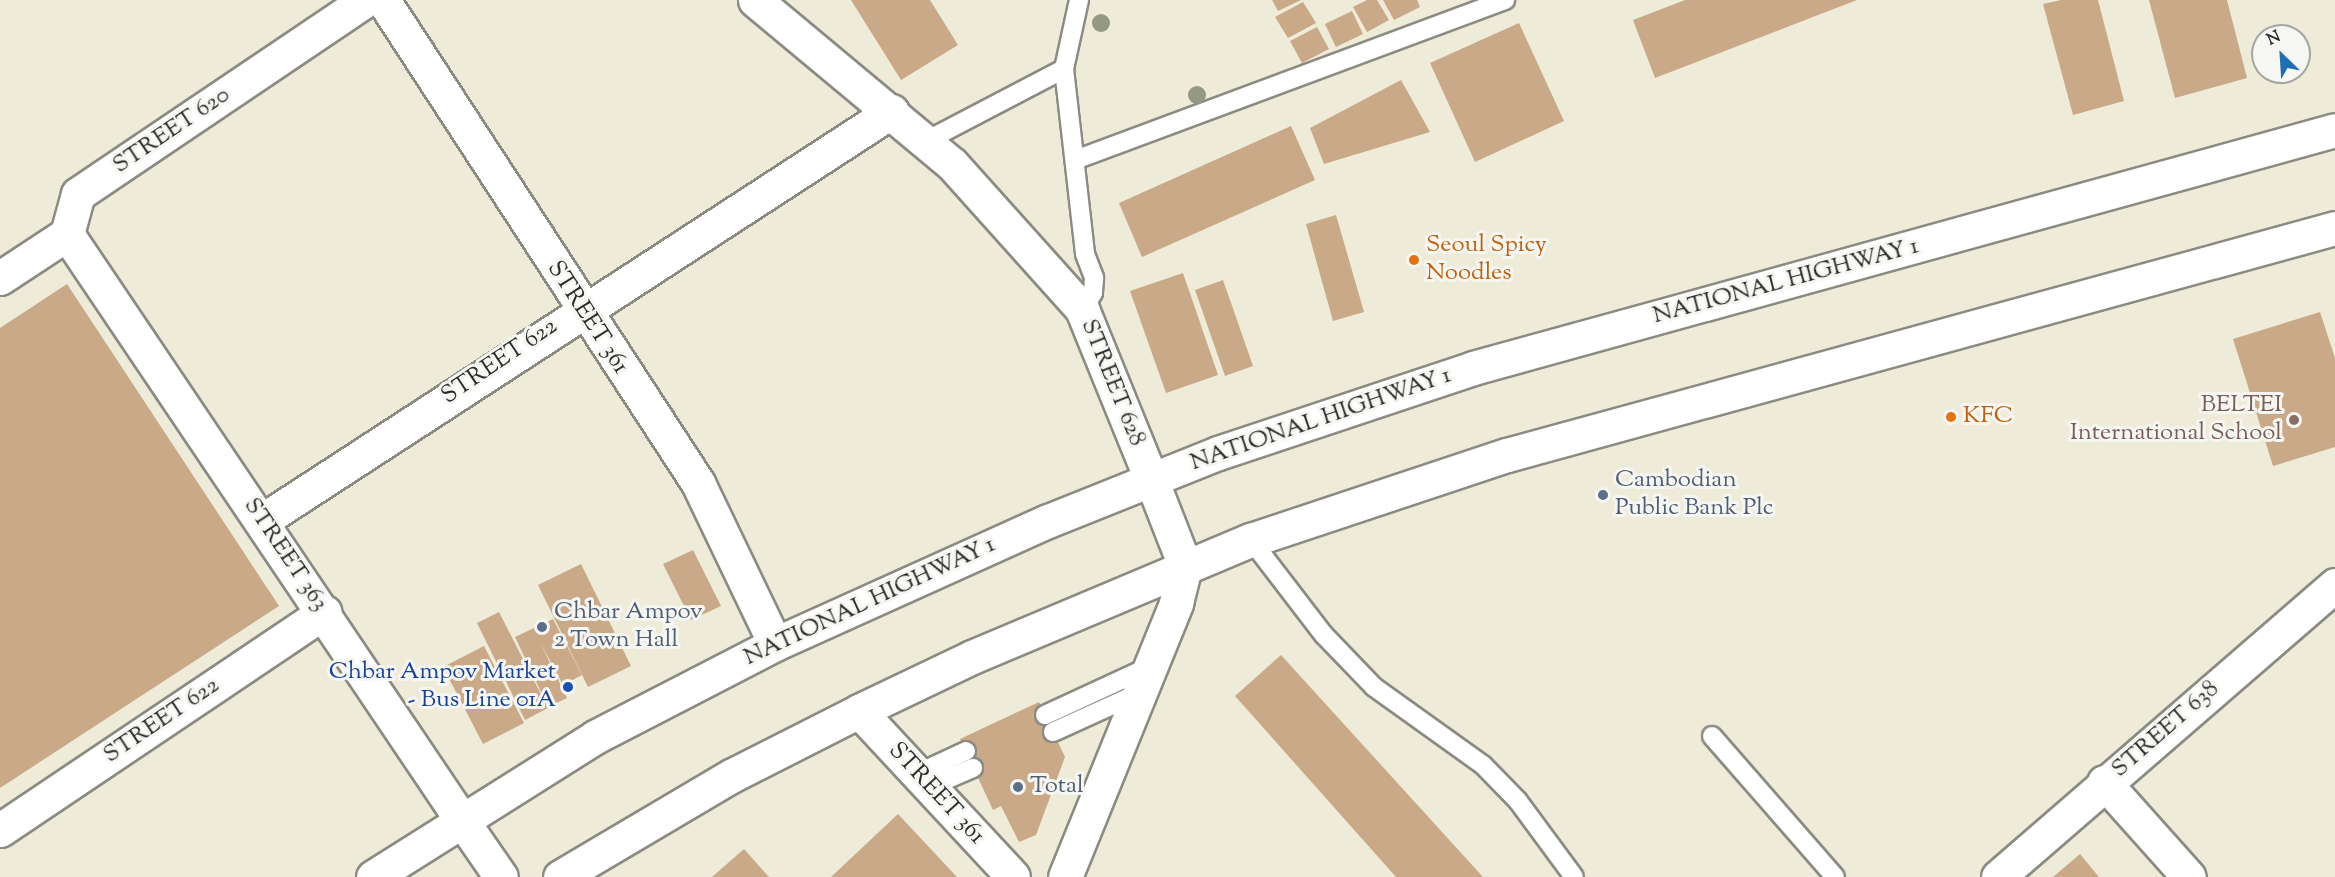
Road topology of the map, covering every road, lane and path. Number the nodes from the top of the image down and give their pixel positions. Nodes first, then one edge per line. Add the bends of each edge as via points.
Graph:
1 (366, 0) edge
2 (383, 0) edge
3 (755, 0) edge
4 (1079, 0) edge
5 (1505, 0) edge
6 (1064, 69) junction
7 (892, 111) junction
8 (2335, 130) edge
9 (926, 141) junction
10 (1075, 160) junction
11 (2335, 228) edge
12 (68, 234) junction
13 (0, 278) edge
14 (580, 309) junction
15 (1082, 309) junction
16 (1151, 479) junction
17 (263, 520) junction
18 (1251, 540) junction
19 (1185, 566) junction
20 (2335, 585) edge
21 (324, 612) junction
22 (774, 644) junction
23 (1144, 680) junction
24 (859, 711) junction
25 (1045, 715) dead end
26 (1053, 732) dead end
27 (1712, 736) dead end
28 (970, 760) dead end
29 (923, 781) junction
30 (2104, 782) junction
31 (461, 819) junction
32 (0, 830) edge
33 (374, 877) edge
34 (501, 877) edge
35 (560, 877) edge
36 (1013, 877) edge
37 (1065, 877) edge
38 (1574, 877) edge
39 (1835, 877) edge
40 (1998, 877) edge
41 (2189, 877) edge

1 - 12 main road, STREET 620 via 78,194
2 - 14 main road, STREET 361
3 - 7 main road, STREET 628
4 - 6 lane
5 - 10 lane
6 - 9 lane
6 - 10 lane
7 - 9 main road, STREET 628
7 - 14 main road, STREET 622
8 - 16 main road, NATIONAL HIGHWAY 1 via 1473,368
9 - 15 main road, STREET 628 via 994,205
10 - 15 lane via 1085,255 1094,278
11 - 18 main road via 1508,455
12 - 13 main road
12 - 17 main road, STREET 363
14 - 17 main road, STREET 622
14 - 22 main road, STREET 361 via 698,483
15 - 16 main road, STREET 628
16 - 19 main road, STREET 628
16 - 22 main road, NATIONAL HIGHWAY 1
17 - 21 main road, STREET 363
18 - 19 main road
18 - 38 lane via 1324,635 1374,687 1483,765 1518,801
19 - 23 main road
19 - 24 main road
20 - 30 main road, STREET 638
21 - 31 main road, STREET 363
21 - 32 main road, STREET 622
22 - 31 main road, NATIONAL HIGHWAY 1 via 595,736
23 - 25 lane
23 - 26 lane
23 - 37 main road
24 - 29 main road, STREET 361
24 - 35 main road via 731,776
27 - 39 lane
28 - 29 lane
29 - 36 main road, STREET 361
30 - 40 main road, STREET 638
30 - 41 main road
31 - 33 main road, NATIONAL HIGHWAY 1
31 - 34 main road, STREET 363

